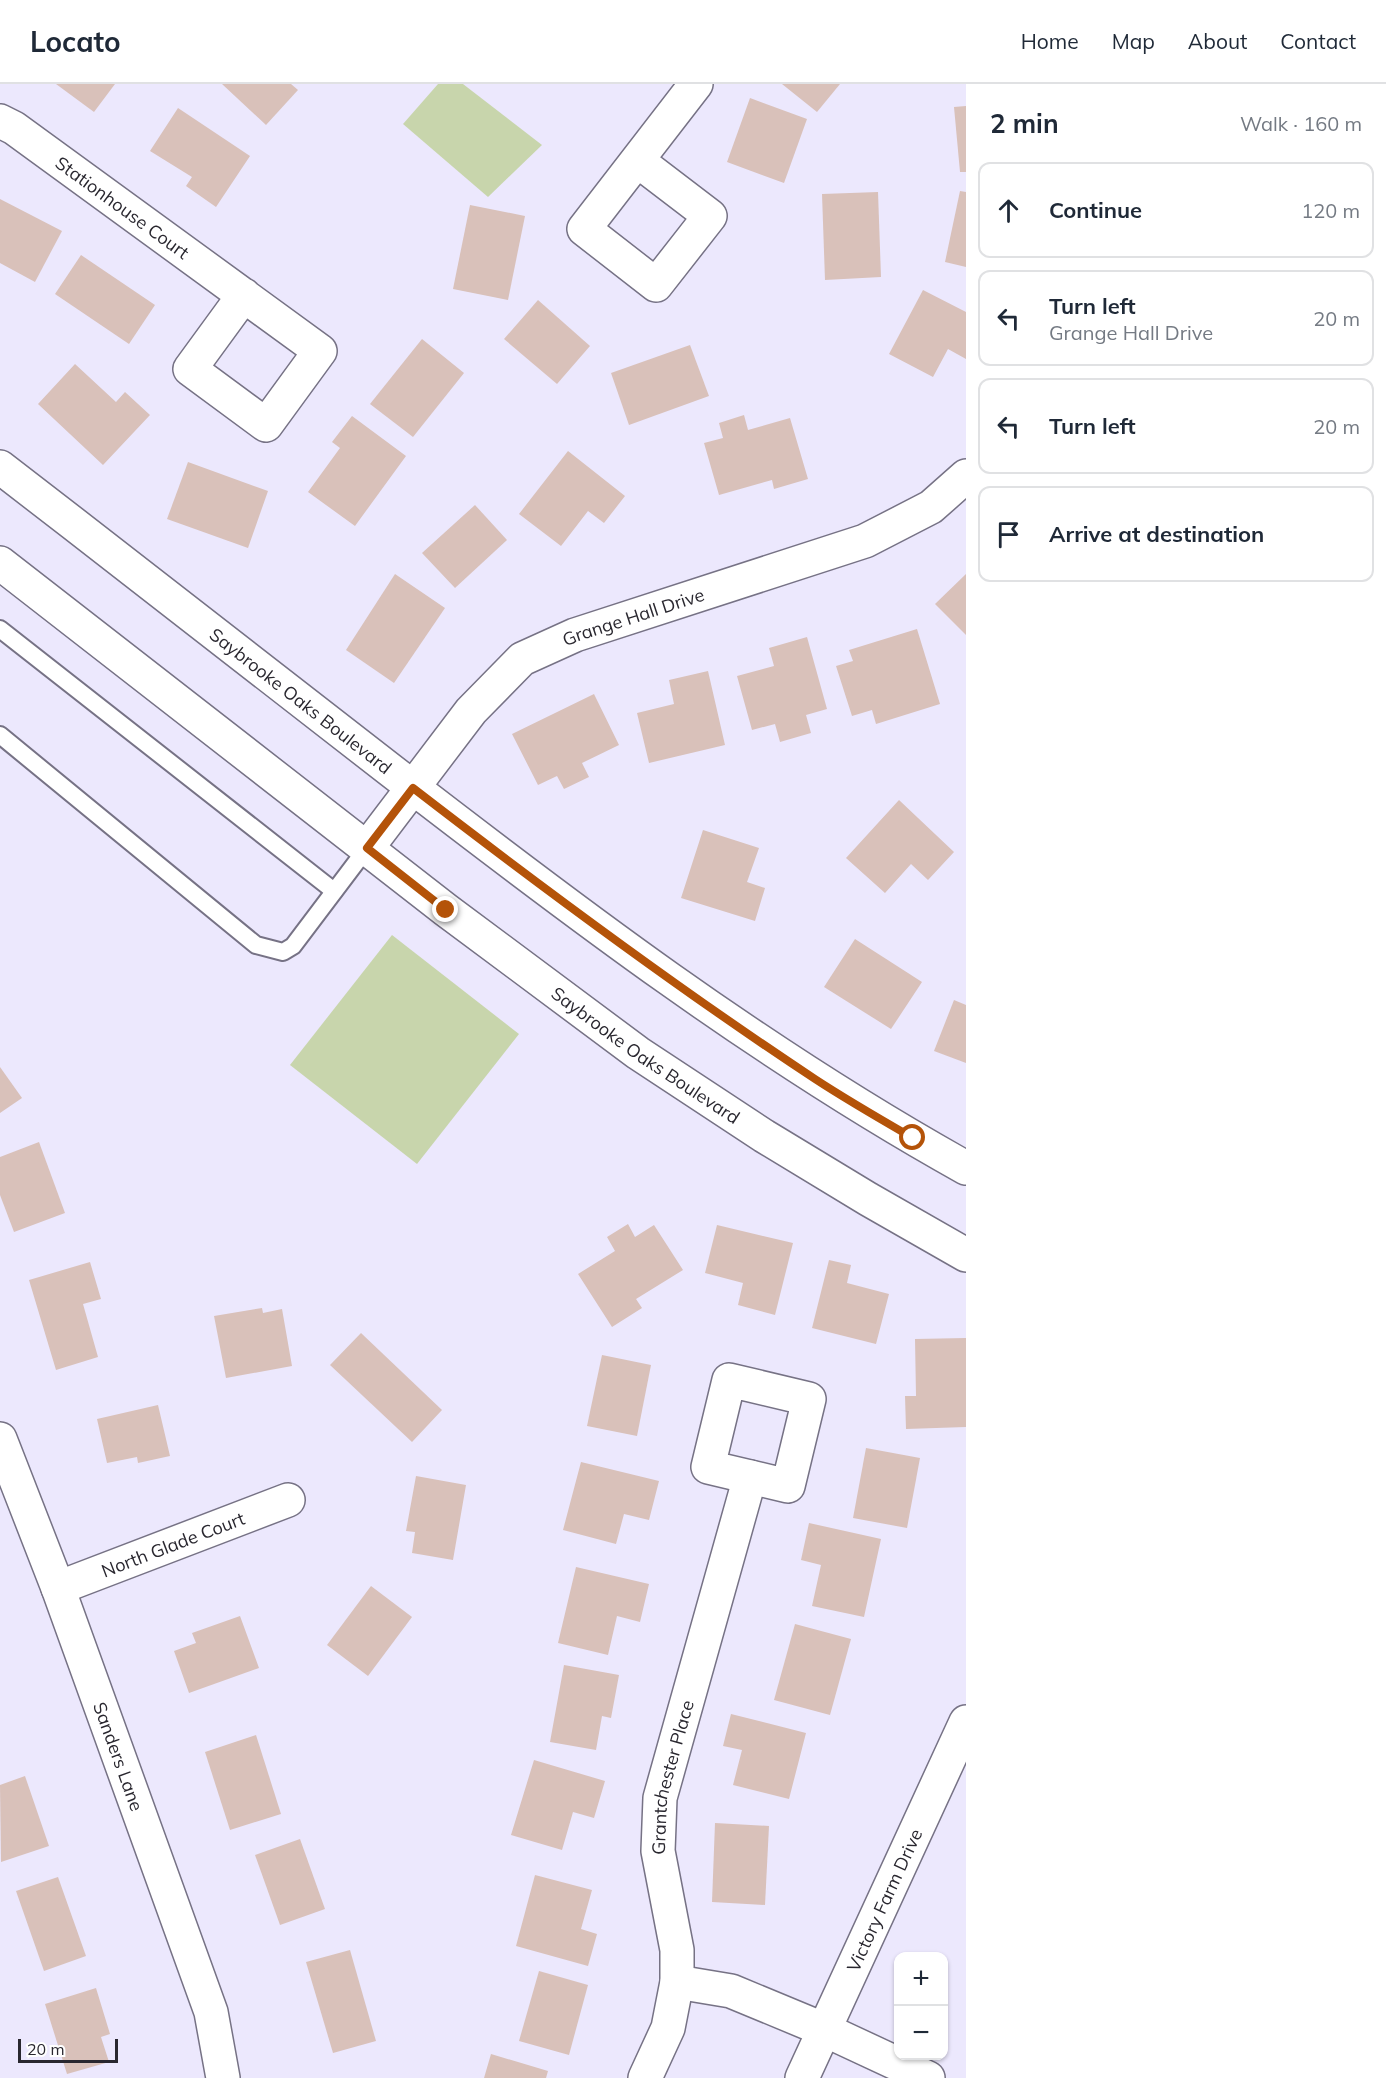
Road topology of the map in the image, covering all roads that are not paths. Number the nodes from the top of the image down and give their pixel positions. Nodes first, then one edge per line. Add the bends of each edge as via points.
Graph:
1 (696, 84) edge
2 (0, 121) edge
3 (638, 161) dead end
4 (244, 295) dead end
5 (0, 467) edge
6 (966, 476) edge
7 (0, 563) edge
8 (0, 629) edge
9 (0, 735) edge
10 (413, 788) junction
11 (367, 848) junction
12 (334, 891) junction
13 (966, 1168) edge
14 (966, 1255) edge
15 (0, 1439) edge
16 (750, 1477) dead end
17 (288, 1500) dead end
18 (58, 1588) junction
19 (966, 1722) edge
20 (677, 1982) junction
21 (825, 2030) junction
22 (223, 2078) edge
23 (645, 2078) edge
24 (802, 2078) edge
25 (928, 2078) edge

1 - 3 street
2 - 4 street, Stationhouse Court
5 - 10 street, Saybrooke Oaks Boulevard
6 - 10 street, Grange Hall Drive via 931,507 865,541 575,635 522,659 471,711
7 - 11 street, Saybrooke Oaks Boulevard
8 - 12 lane
9 - 12 lane via 256,945 283,952 293,946
10 - 11 street, Grange Hall Drive
10 - 13 street, Saybrooke Oaks Boulevard via 678,985 817,1080
11 - 12 lane
11 - 14 street, Saybrooke Oaks Boulevard via 638,1053 764,1136
15 - 18 street, Sanders Lane
16 - 20 street, Grantchester Place via 660,1798 658,1851 677,1950
17 - 18 street, North Glade Court
18 - 22 street, Sanders Lane via 211,2012
19 - 21 street, Victory Farm Drive
20 - 21 street via 731,1991
20 - 23 street, Grantchester Place via 668,2028
21 - 24 street, Victory Farm Drive
21 - 25 street

